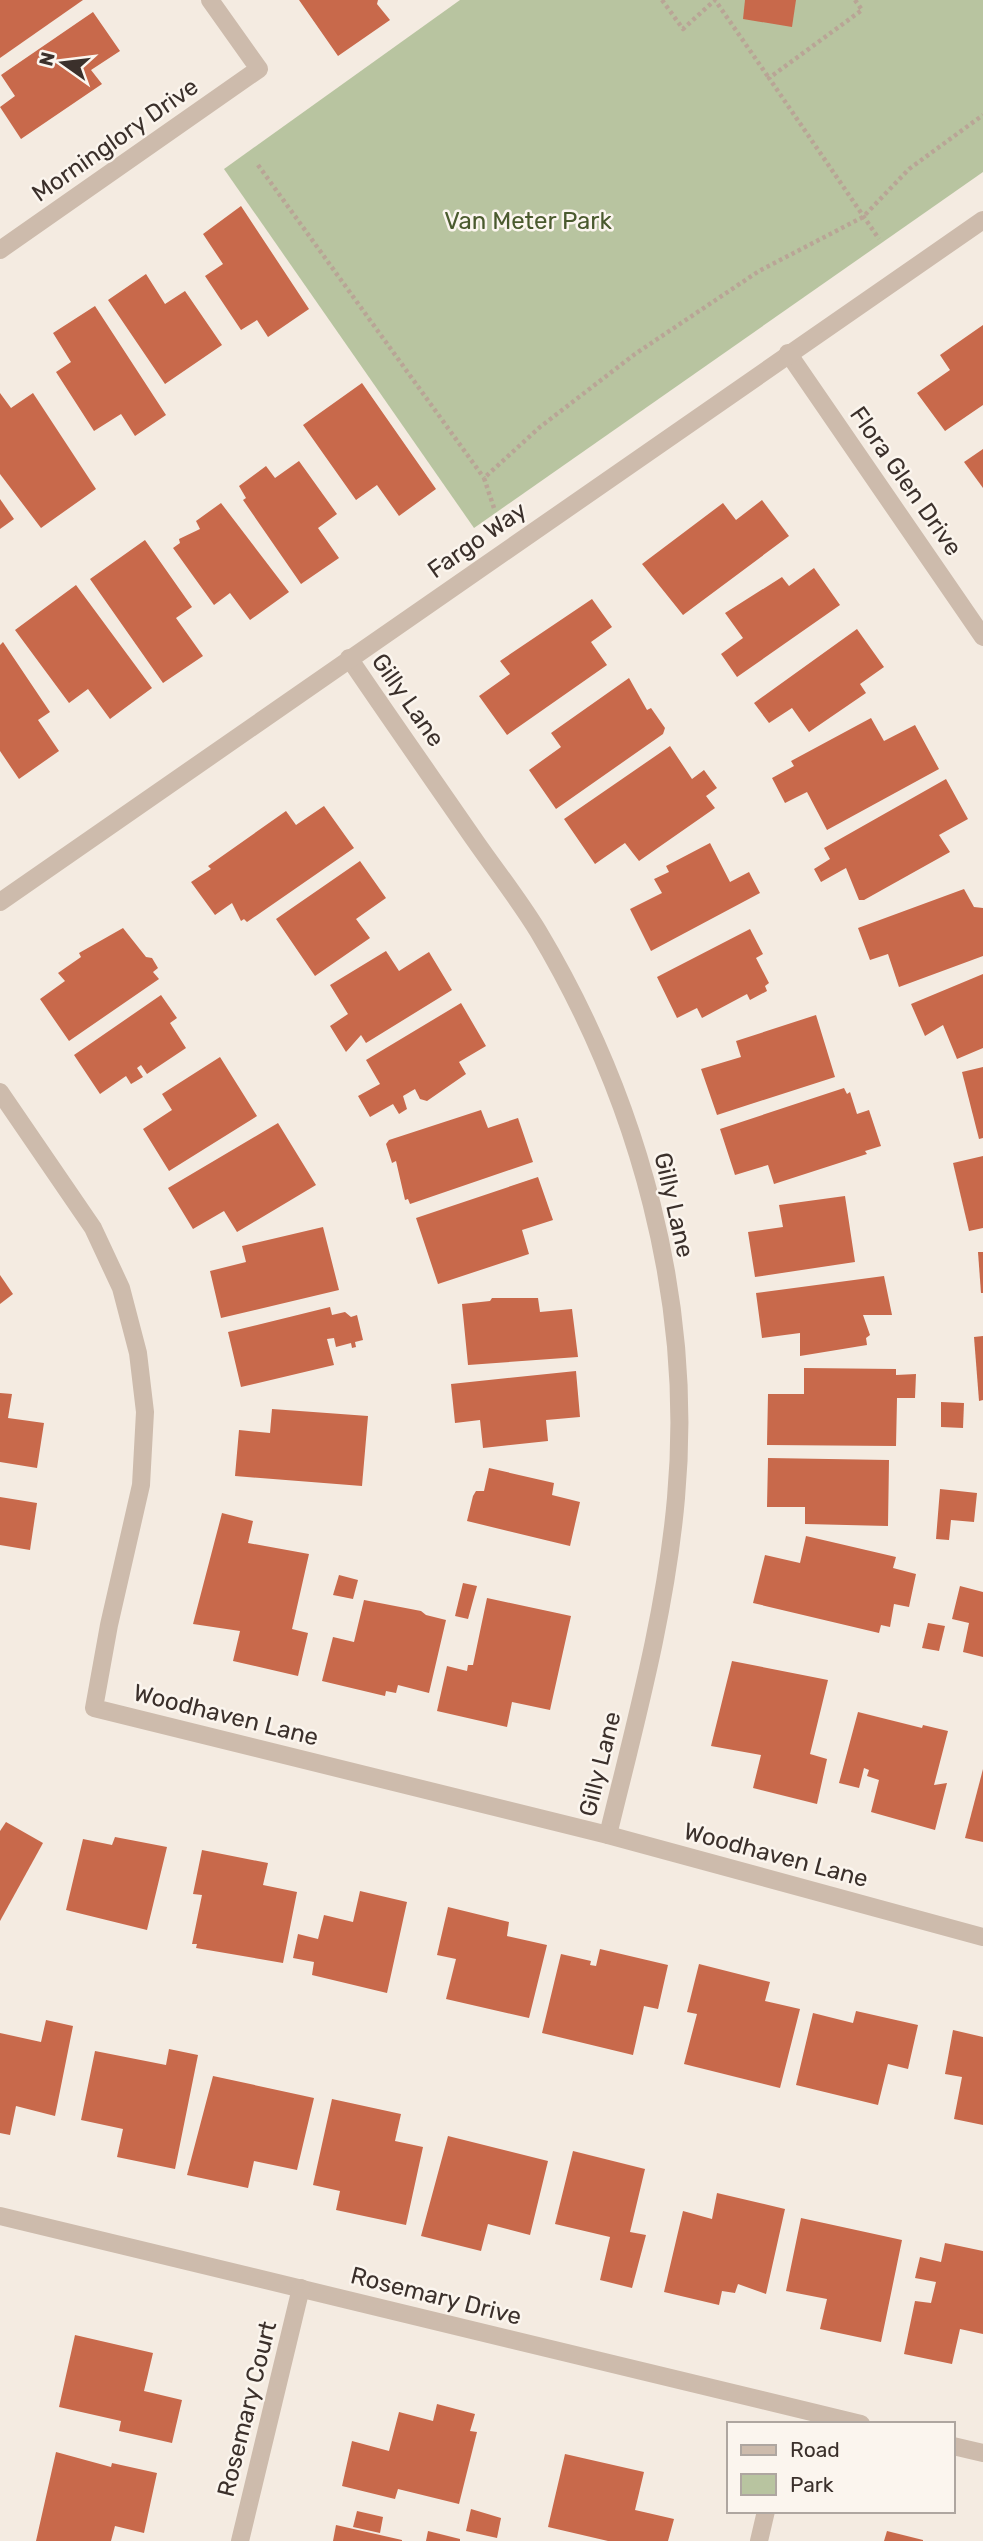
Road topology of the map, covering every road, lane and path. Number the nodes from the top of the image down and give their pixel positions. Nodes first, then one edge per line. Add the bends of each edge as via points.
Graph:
1 (210, 0) edge
2 (662, 0) edge
3 (855, 0) edge
4 (769, 78) junction
5 (983, 115) edge
6 (258, 165) dead end
7 (863, 217) junction
8 (983, 220) edge
9 (878, 239) dead end
10 (0, 250) edge
11 (788, 353) junction
12 (484, 478) junction
13 (494, 508) dead end
14 (983, 637) edge
15 (349, 659) junction
16 (0, 902) edge
17 (0, 1092) edge
18 (608, 1835) junction
19 (983, 1937) edge
20 (0, 2216) edge
21 (301, 2288) junction
22 (789, 2415) edge
23 (845, 2422) edge
24 (955, 2446) edge
25 (983, 2453) edge
26 (766, 2513) edge
27 (240, 2541) edge
28 (759, 2541) edge

1 - 10 street, Morninglory Drive via 259,69
2 - 4 path via 683,29 715,0
3 - 4 path via 862,10
4 - 7 path
5 - 7 path via 909,169
6 - 12 path
7 - 9 path
7 - 12 path via 758,271 635,354 540,427
8 - 11 street, Fargo Way
11 - 14 street, Flora Glen Drive
11 - 15 street, Fargo Way
12 - 13 path
15 - 16 street, Fargo Way
15 - 18 street, Gilly Lane via 543,941 586,1018 624,1110 653,1206 670,1301 679,1398 676,1496 658,1623
17 - 18 street, Woodhaven Lane via 93,1228 121,1288 138,1353 145,1412 141,1485 94,1708
18 - 19 street, Woodhaven Lane
20 - 21 street, Rosemary Drive
21 - 22 street, Rosemary Drive
21 - 27 street, Rosemary Court
22 - 23 street, Rosemary Drive
24 - 25 street
26 - 28 street

